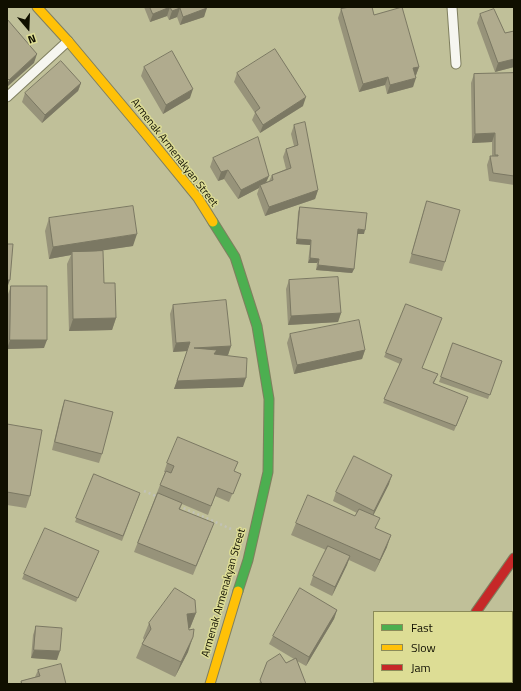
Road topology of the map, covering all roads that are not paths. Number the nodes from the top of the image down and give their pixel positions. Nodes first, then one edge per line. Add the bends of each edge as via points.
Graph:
1 (37, 7) edge
2 (452, 7) edge
3 (68, 41) junction
4 (456, 64) dead end
5 (7, 97) edge
6 (514, 558) edge
7 (477, 611) edge
8 (210, 684) edge

1 - 3 main road, Armenak Armenakyan Street
2 - 4 lane
3 - 5 lane
3 - 8 main road, Armenak Armenakyan Street via 198,198 235,257 257,326 269,399 268,472 248,560
6 - 7 main road

